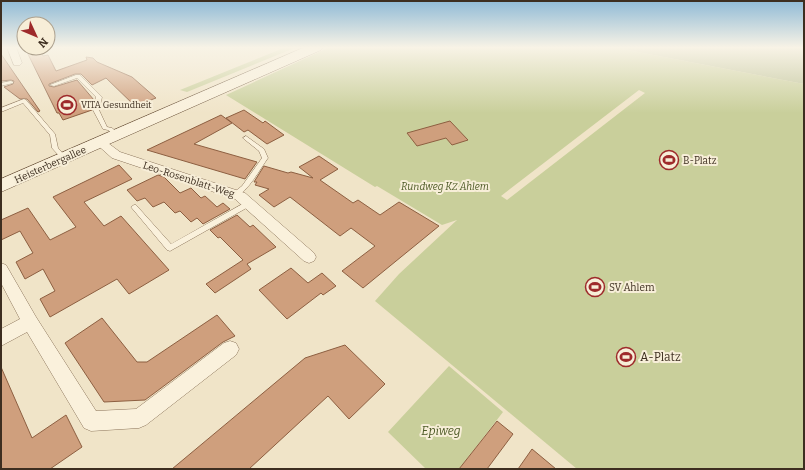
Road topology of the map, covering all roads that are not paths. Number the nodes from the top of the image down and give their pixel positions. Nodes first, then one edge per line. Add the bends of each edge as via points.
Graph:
1 (268, 69) edge
2 (11, 82) dead end
3 (1, 85) edge
4 (52, 85) dead end
5 (1, 110) edge
6 (117, 135) junction
7 (246, 138) dead end
8 (100, 142) junction
9 (64, 158) junction
10 (1, 186) edge
11 (235, 195) junction
12 (248, 204) junction
13 (134, 207) dead end
14 (309, 257) dead end
15 (1, 269) edge
16 (30, 322) junction
17 (1, 338) edge
18 (230, 349) dead end

1 - 6 main road, Heisterbergallee
2 - 3 lane
4 - 6 lane via 78,76 99,97 96,110 105,128
5 - 9 lane via 24,101 53,135 55,148
6 - 8 main road, Heisterbergallee
7 - 11 lane via 262,150 265,158
8 - 9 main road, Heisterbergallee
8 - 11 street, Leo-Rosenblatt-Weg via 116,155
9 - 10 main road, Heisterbergallee
11 - 12 street, Leo-Rosenblatt-Weg via 240,196
12 - 13 lane via 170,248
12 - 14 street, Leo-Rosenblatt-Weg
15 - 16 street
16 - 17 street
16 - 18 street via 91,421 139,418

